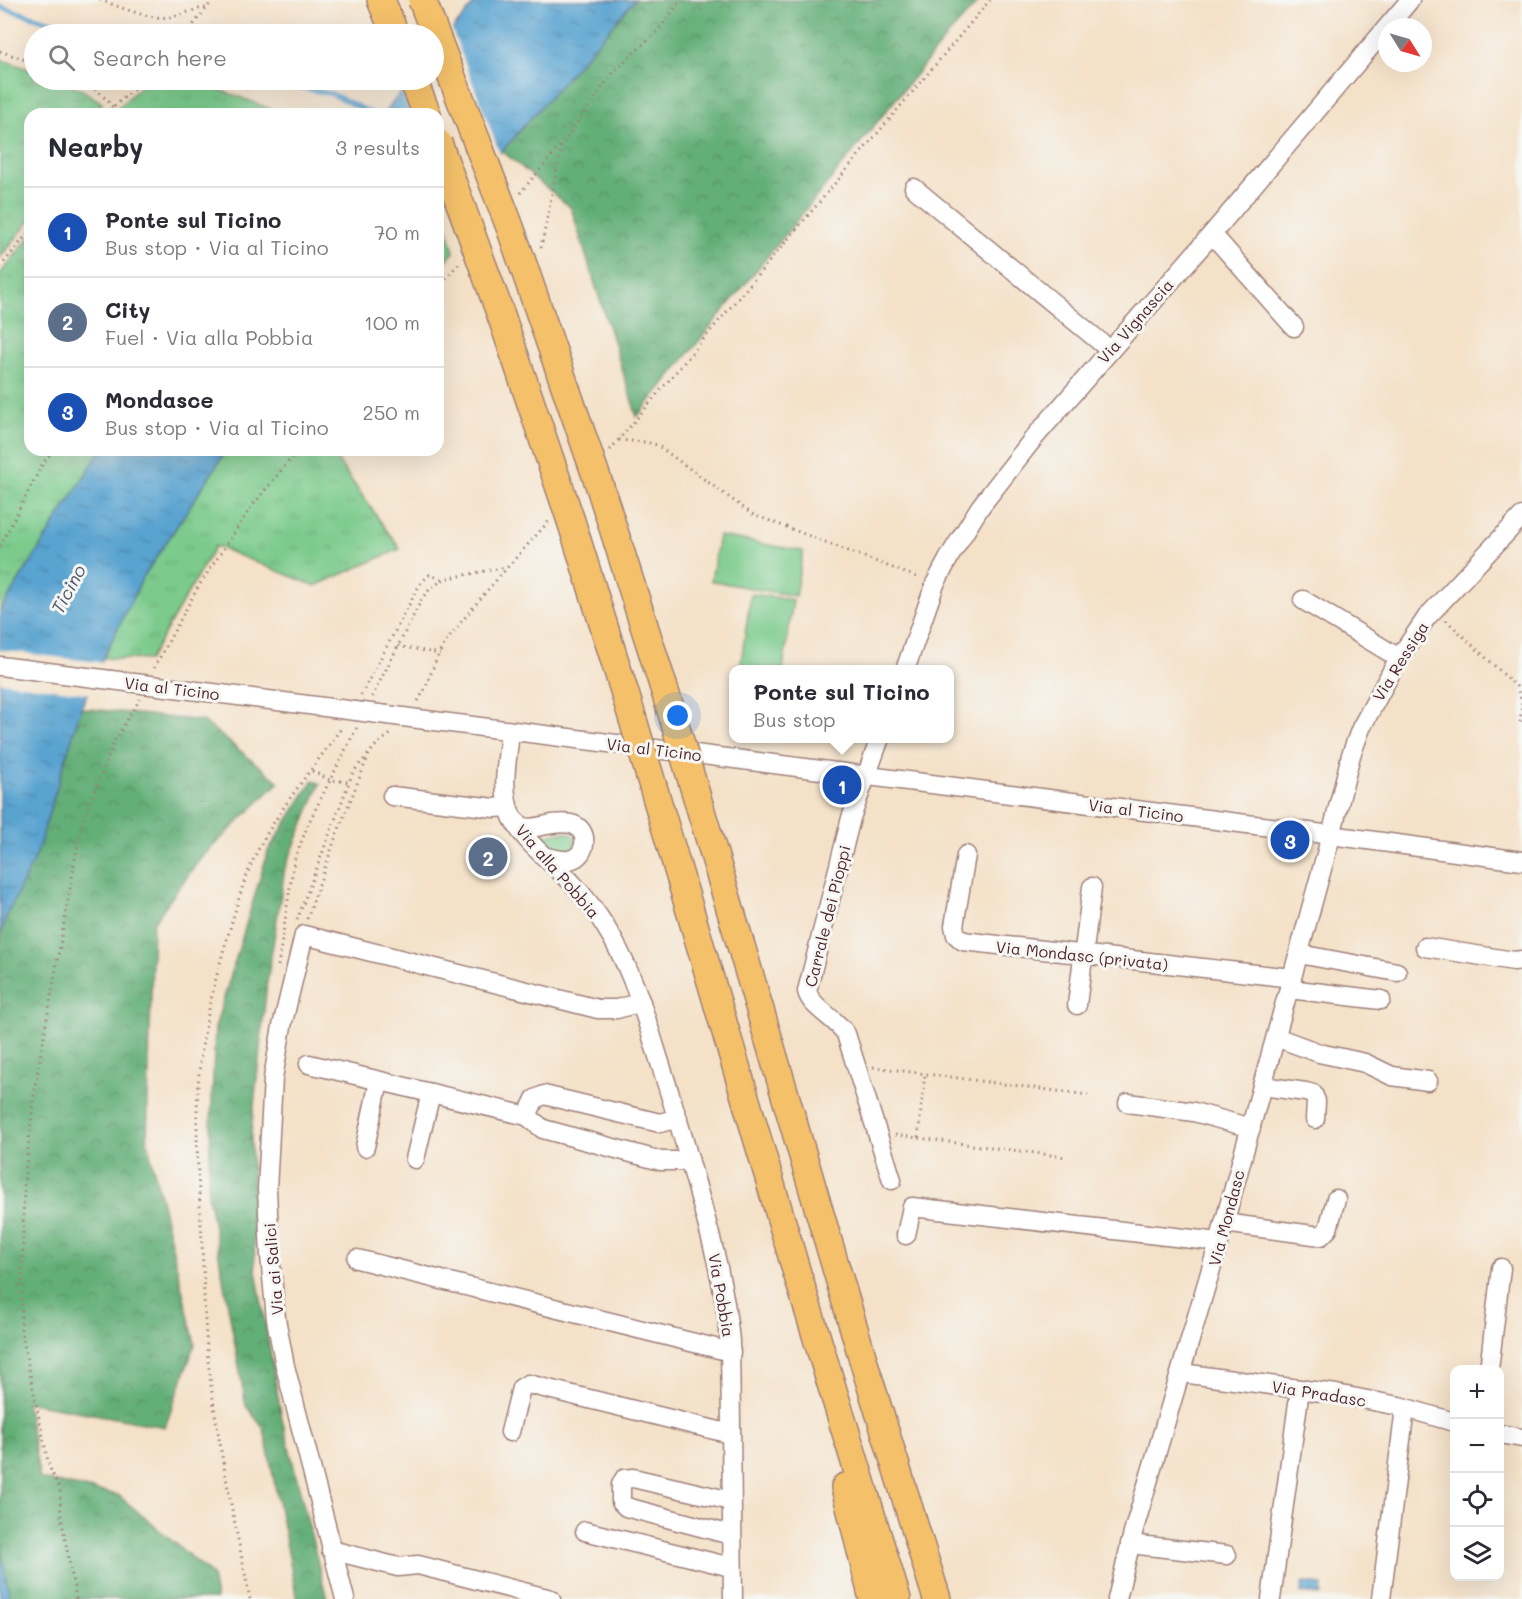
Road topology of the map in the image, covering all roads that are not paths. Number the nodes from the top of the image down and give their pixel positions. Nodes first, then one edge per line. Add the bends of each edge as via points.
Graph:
1 (381, 0) edge
2 (423, 0) edge
3 (1410, 0) edge
4 (391, 24) edge
5 (432, 24) edge
6 (444, 55) edge
7 (417, 90) edge
8 (425, 108) edge
9 (444, 159) edge
10 (914, 188) dead end
11 (1212, 234) junction
12 (1294, 327) dead end
13 (1110, 350) junction
14 (1522, 516) edge
15 (1302, 600) dead end
16 (1399, 658) junction
17 (906, 665) edge
18 (0, 666) edge
19 (510, 732) junction
20 (878, 743) edge
21 (865, 775) junction
22 (392, 796) dead end
23 (511, 813) junction
24 (1331, 836) junction
25 (966, 855) dead end
26 (546, 857) junction
27 (1522, 861) edge
28 (1092, 887) dead end
29 (1425, 947) dead end
30 (1083, 954) junction
31 (1299, 954) junction
32 (1522, 960) edge
33 (1397, 972) dead end
34 (1291, 983) junction
35 (1381, 1000) dead end
36 (641, 1002) junction
37 (1077, 1005) dead end
38 (1276, 1037) junction
39 (309, 1064) dead end
40 (379, 1081) junction
41 (1428, 1082) dead end
42 (1262, 1086) junction
43 (431, 1093) junction
44 (1128, 1103) dead end
45 (527, 1116) junction
46 (678, 1118) junction
47 (1315, 1119) dead end
48 (1251, 1128) junction
49 (365, 1147) dead end
50 (415, 1159) dead end
51 (689, 1159) junction
52 (892, 1180) dead end
53 (1336, 1199) dead end
54 (1224, 1223) junction
55 (906, 1235) dead end
56 (1219, 1242) junction
57 (357, 1259) dead end
58 (1501, 1268) dead end
59 (797, 1273) junction
60 (545, 1318) dead end
61 (731, 1358) junction
62 (1490, 1365) edge
63 (1182, 1373) junction
64 (1300, 1389) junction
65 (1405, 1408) junction
66 (1450, 1421) edge
67 (510, 1432) dead end
68 (731, 1434) junction
69 (1504, 1435) edge
70 (1522, 1438) edge
71 (731, 1501) junction
72 (585, 1531) dead end
73 (731, 1535) junction
74 (1130, 1544) junction
75 (331, 1550) junction
76 (1227, 1555) dead end
77 (731, 1567) junction
78 (345, 1599) edge
79 (551, 1599) edge
80 (733, 1599) edge
81 (873, 1599) edge
82 (897, 1599) edge
83 (937, 1599) edge
84 (1117, 1599) edge
85 (1271, 1599) edge
86 (1381, 1599) edge

1 - 4 highway
2 - 5 highway, bridge
3 - 11 street, Via Vignascia
6 - 83 highway, bridge via 510,227 600,487 668,701
7 - 8 highway
9 - 59 highway, bridge via 502,318 563,517 627,700
10 - 13 street
11 - 12 street
11 - 13 street, Via Vignascia
13 - 17 street, Via Vignascia via 980,507 935,584
14 - 16 street, Via Ressiga via 1435,607
15 - 16 street
16 - 24 street, Via Ressiga via 1361,728
18 - 19 street, Via al Ticino, bridge
19 - 21 street, Via al Ticino
19 - 23 street, Via alla Pobbia via 506,781
20 - 21 street
21 - 24 street, Via al Ticino
21 - 52 street, Carrale dei Pioppi via 807,991 810,1000 842,1027 850,1042
22 - 23 street
23 - 26 street, Via alla Pobbia via 527,838
23 - 26 street via 523,827 569,823 580,830 585,842 576,858 565,861
24 - 27 street, Via al Ticino
24 - 31 street, Via Mondasc
25 - 30 street, Via Mondasc (privata) via 954,926 959,938 969,944
26 - 36 street, Via alla Pobbia via 584,897 609,931
28 - 30 street
29 - 32 street
30 - 34 street, Via Mondasc (privata)
30 - 37 street
31 - 33 street
31 - 34 street, Via Mondasc
34 - 35 street, Via Mondasc (privata)
34 - 38 street, Via Mondasc
36 - 46 street, Via Pobbia
36 - 75 street, Via ai Salici via 616,1010 598,1009 300,931 273,1078 267,1189 269,1234 276,1318 285,1366
38 - 41 street via 1319,1053 1365,1063 1392,1076
38 - 42 street, Via Mondasc
39 - 40 street
40 - 43 street
40 - 49 street
42 - 47 street via 1313,1094 1317,1101
42 - 48 street, Via Mondasc
43 - 45 street
43 - 50 street
44 - 48 street via 1194,1112
45 - 46 street via 535,1099 544,1095 660,1123
45 - 51 street via 543,1129 651,1158 669,1162
46 - 51 street, Via Pobbia
48 - 54 street, Via Mondasc
51 - 61 street, Via Pobbia via 723,1284
53 - 54 street via 1328,1228 1321,1236
54 - 56 street, Via Mondasc
55 - 56 street via 912,1207
56 - 63 street, Via Mondasc
57 - 61 street
58 - 62 street
59 - 81 highway
59 - 82 highway
60 - 61 street
61 - 68 street, Via Pobbia
63 - 64 street, Via Pradasc
63 - 74 street, Via Mondasc
64 - 65 street, Via Pradasc
64 - 85 street
65 - 66 street, Via Pradasc
65 - 86 street
67 - 68 street via 521,1388 528,1384
68 - 71 street, Via Pobbia
69 - 70 street
71 - 73 street, Via Pobbia
71 - 73 street via 633,1478 624,1479 621,1485 621,1502 626,1507
72 - 77 street
73 - 77 street, Via Pobbia
74 - 76 street
74 - 84 street, Via Mondasc
75 - 78 street, Via ai Salici
75 - 79 street via 398,1567 418,1565
77 - 80 street, Via Pobbia

